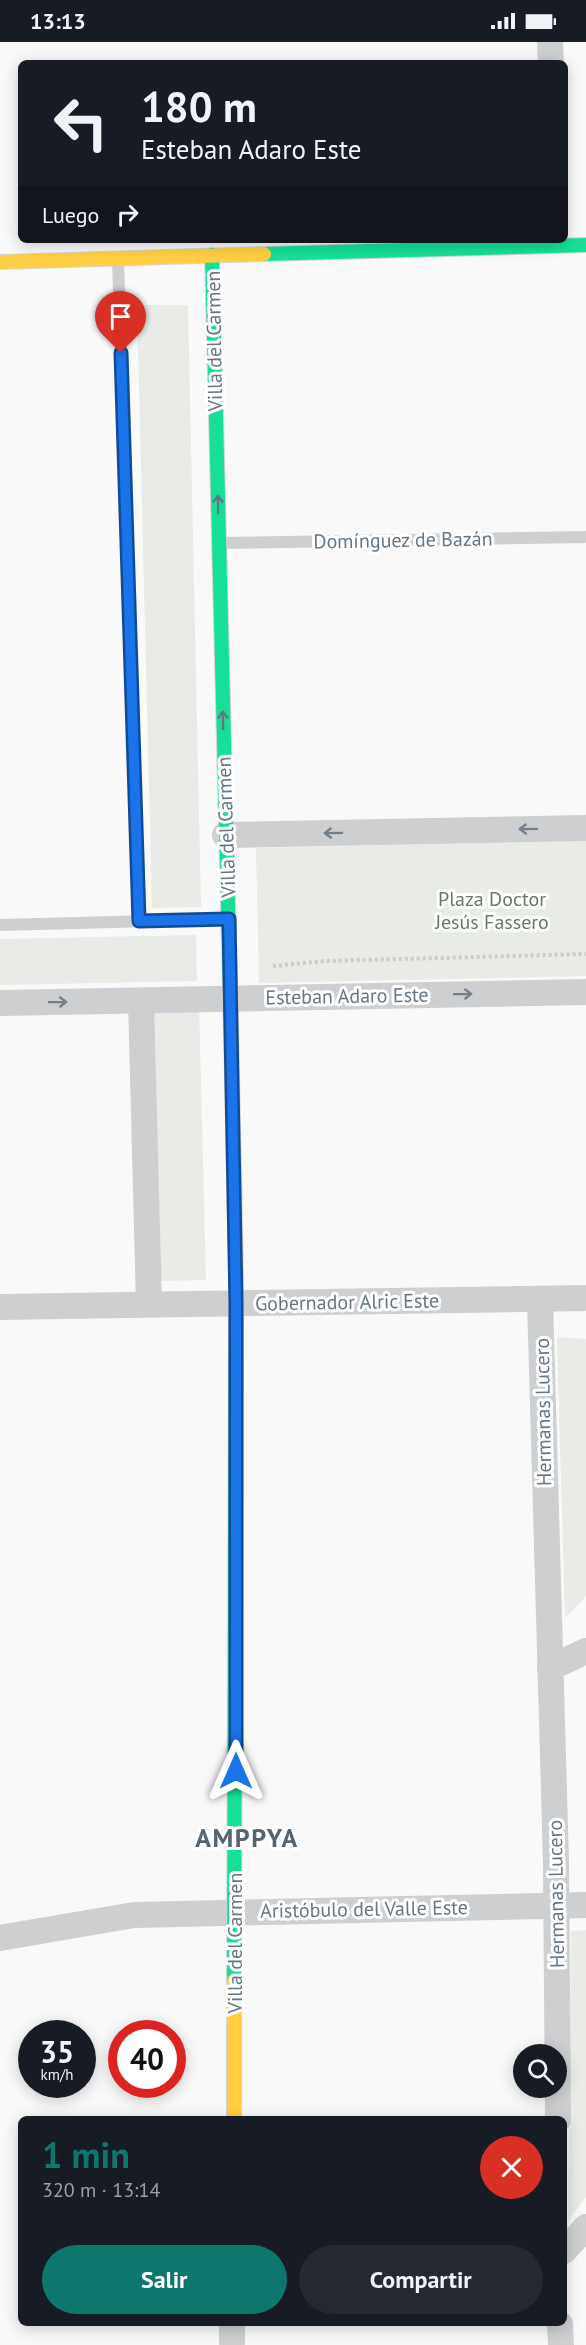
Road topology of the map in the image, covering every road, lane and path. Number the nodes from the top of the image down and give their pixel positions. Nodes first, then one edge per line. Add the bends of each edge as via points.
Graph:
1 (550, 42) edge
2 (551, 60) edge
3 (570, 244) edge
4 (212, 255) junction
5 (118, 259) junction
6 (0, 262) edge
7 (586, 537) edge
8 (219, 543) junction
9 (586, 828) edge
10 (225, 835) junction
11 (229, 919) junction
12 (139, 921) junction
13 (0, 925) edge
14 (586, 992) edge
15 (231, 998) junction
16 (141, 1001) junction
17 (0, 1003) edge
18 (586, 1298) edge
19 (540, 1300) junction
20 (236, 1303) junction
21 (149, 1304) junction
22 (0, 1307) edge
23 (586, 1651) edge
24 (550, 1668) junction
25 (586, 1905) edge
26 (556, 1906) junction
27 (236, 1911) junction
28 (0, 1938) edge
29 (234, 2116) edge
30 (558, 2116) edge
31 (586, 2227) edge
32 (567, 2248) edge
33 (232, 2326) edge
34 (560, 2326) edge
35 (232, 2345) edge
36 (561, 2345) edge

1 - 2 street
3 - 4 street
4 - 5 street
8 -> 4 street, Villa del Carmen
5 - 6 street
5 - 12 lane
7 - 8 lane, Domínguez de Bazán
10 -> 8 street, Villa del Carmen
9 -> 10 street
10 - 11 street, Villa del Carmen
11 - 12 lane
11 - 15 street, Villa del Carmen
12 - 13 lane
15 -> 14 street, Esteban Adaro Este
15 - 16 street, Esteban Adaro Este
15 - 20 street, Villa del Carmen
17 -> 16 street, Esteban Adaro Este
16 - 21 street
18 - 19 street, Gobernador Alric Este
19 - 20 street, Gobernador Alric Este
19 - 24 street, Hermanas Lucero
20 - 21 street, Gobernador Alric Este
20 - 27 street, Villa del Carmen
21 - 22 street, Gobernador Alric Este
23 - 24 street
24 - 26 street, Hermanas Lucero
25 - 26 street, Aristóbulo del Valle Este
26 - 27 street, Aristóbulo del Valle Este
26 - 30 street, Hermanas Lucero
27 - 28 street, Aristóbulo del Valle Este via 134,1915
27 - 29 street, Villa del Carmen
31 - 32 street
33 - 35 street
34 - 36 street

